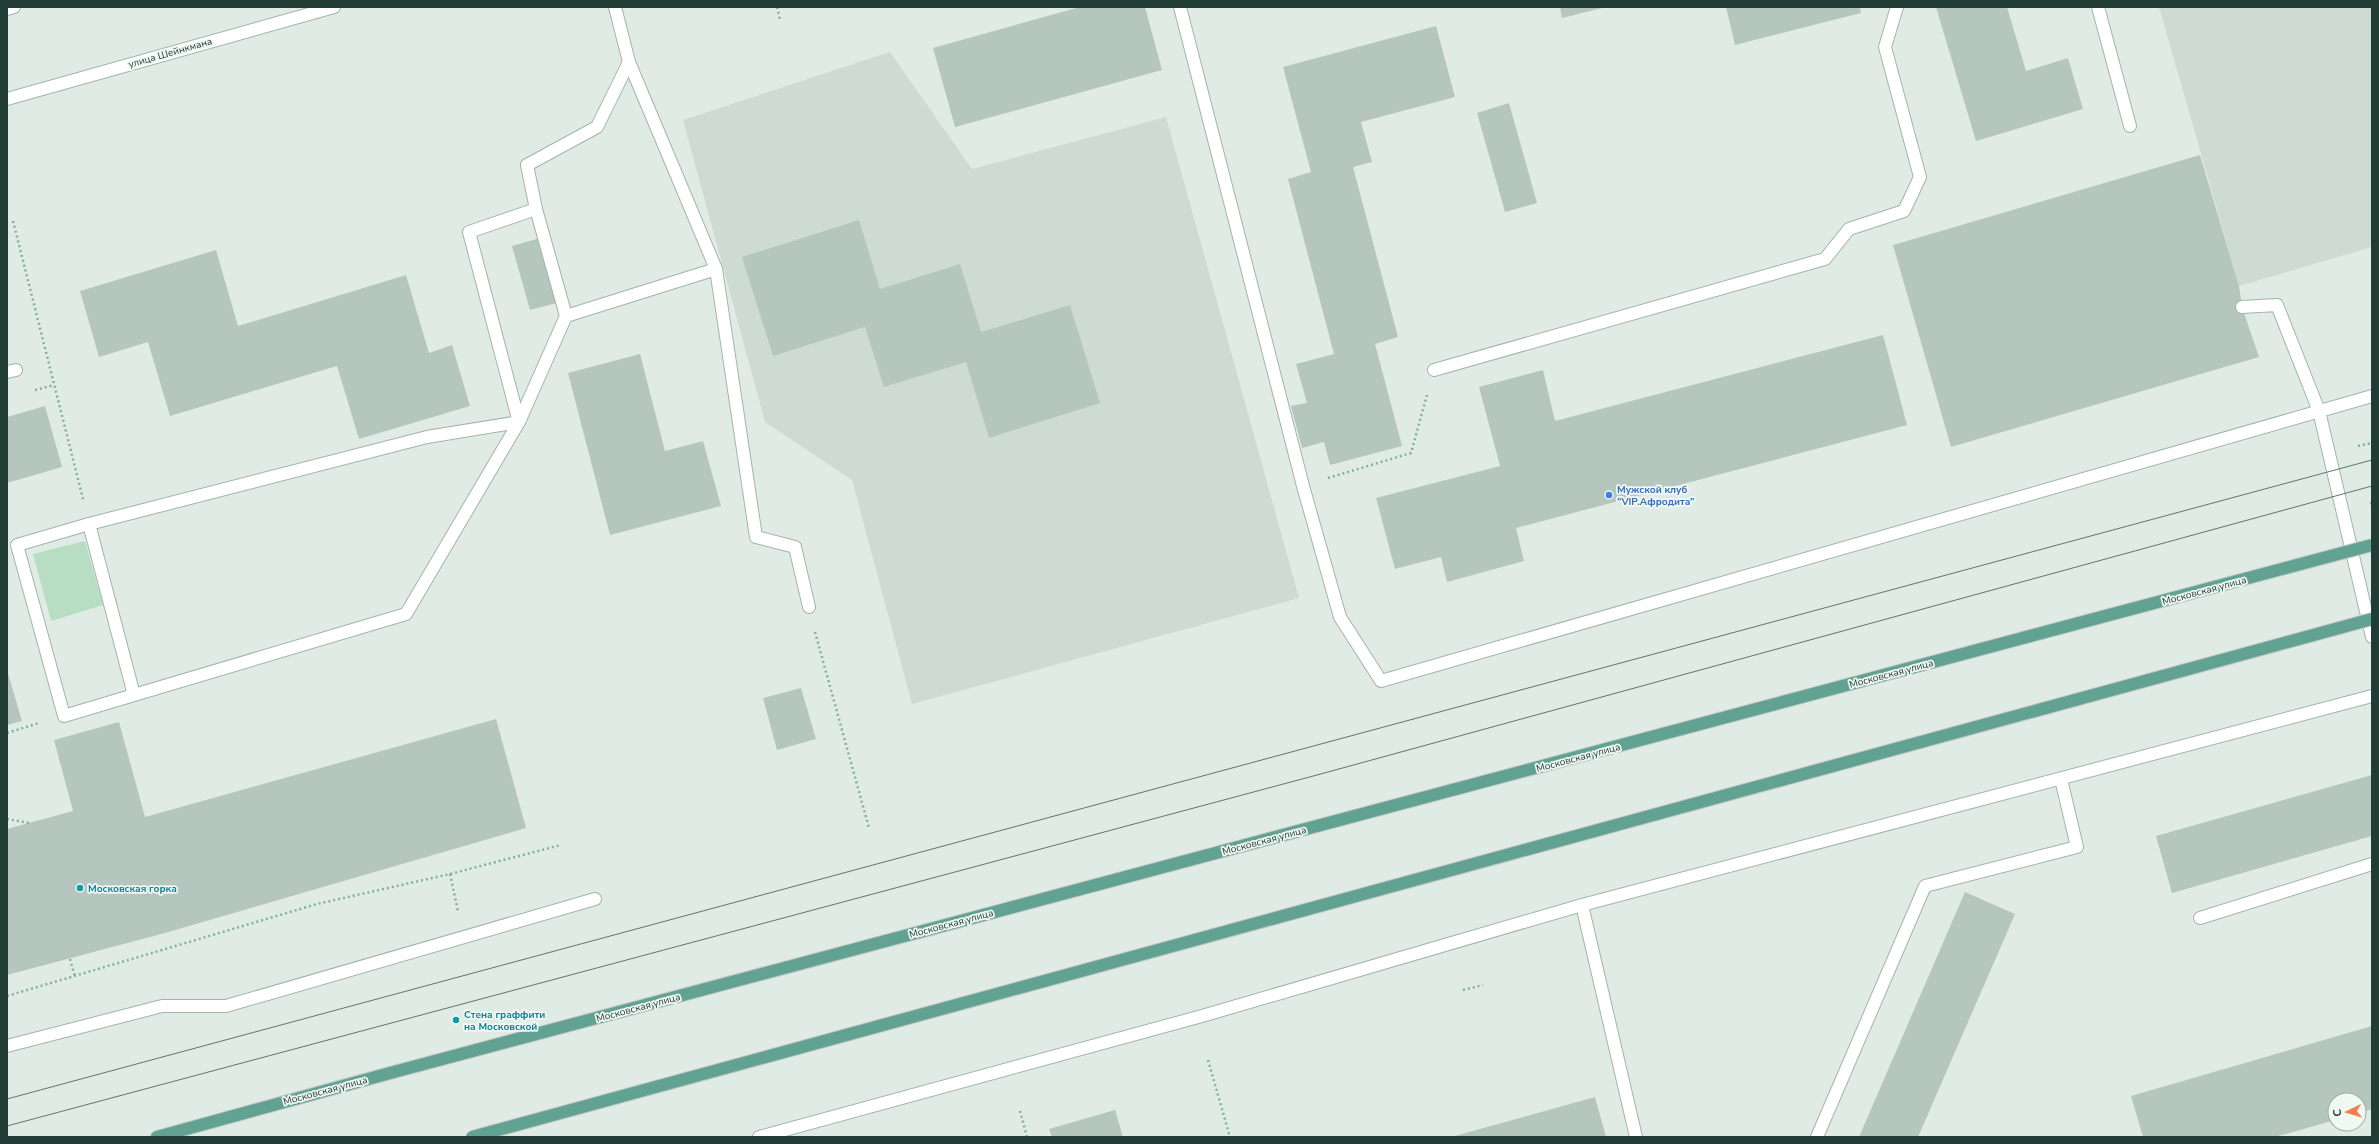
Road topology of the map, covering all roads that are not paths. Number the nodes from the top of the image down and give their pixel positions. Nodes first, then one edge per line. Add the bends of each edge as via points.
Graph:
1 (14, 7) edge
2 (334, 7) edge
3 (615, 7) edge
4 (1180, 7) edge
5 (1897, 7) edge
6 (2098, 7) edge
7 (7, 9) edge
8 (300, 11) edge
9 (629, 62) junction
10 (7, 99) edge
11 (2130, 126) dead end
12 (536, 209) junction
13 (716, 270) junction
14 (2242, 307) dead end
15 (566, 316) junction
16 (1434, 370) road end
17 (2372, 396) edge
18 (2319, 411) junction
19 (519, 422) junction
20 (90, 524) junction
21 (2372, 545) edge
22 (809, 607) road end
23 (2372, 619) edge
24 (2372, 637) edge
25 (134, 695) junction
26 (2372, 696) edge
27 (2061, 779) junction
28 (2372, 864) edge
29 (596, 899) dead end
30 (1582, 905) junction
31 (2200, 918) dead end
32 (7, 1046) edge
33 (157, 1137) edge
34 (472, 1137) edge
35 (760, 1137) edge
36 (1636, 1137) edge
37 (1817, 1137) edge

1 - 7 street
2 - 8 street, улица Шейнкмана
3 - 9 street
4 - 18 street via 1303,486 1340,617 1381,681
5 - 16 street via 1885,47 1920,177 1904,211 1850,229 1825,259
6 - 11 street
8 - 10 street, улица Шейнкмана
9 - 12 street via 597,127 527,165
9 - 13 street
12 - 15 street
12 - 19 street via 469,232
13 - 15 street
13 - 22 street via 756,537 795,547
14 - 18 street via 2277,305
15 - 19 street
17 - 18 street
18 - 24 street
19 - 20 street via 427,437
19 - 25 street via 406,614
20 - 25 street
20 - 25 street via 17,545 64,716
21 - 33 main road, Московская улица, bridge
23 - 34 main road, bridge
26 - 27 street
27 - 30 street
27 - 37 street via 2077,846 1925,886
28 - 31 street
29 - 32 street via 226,1006 162,1006
30 - 35 street via 1202,1016
30 - 36 street

